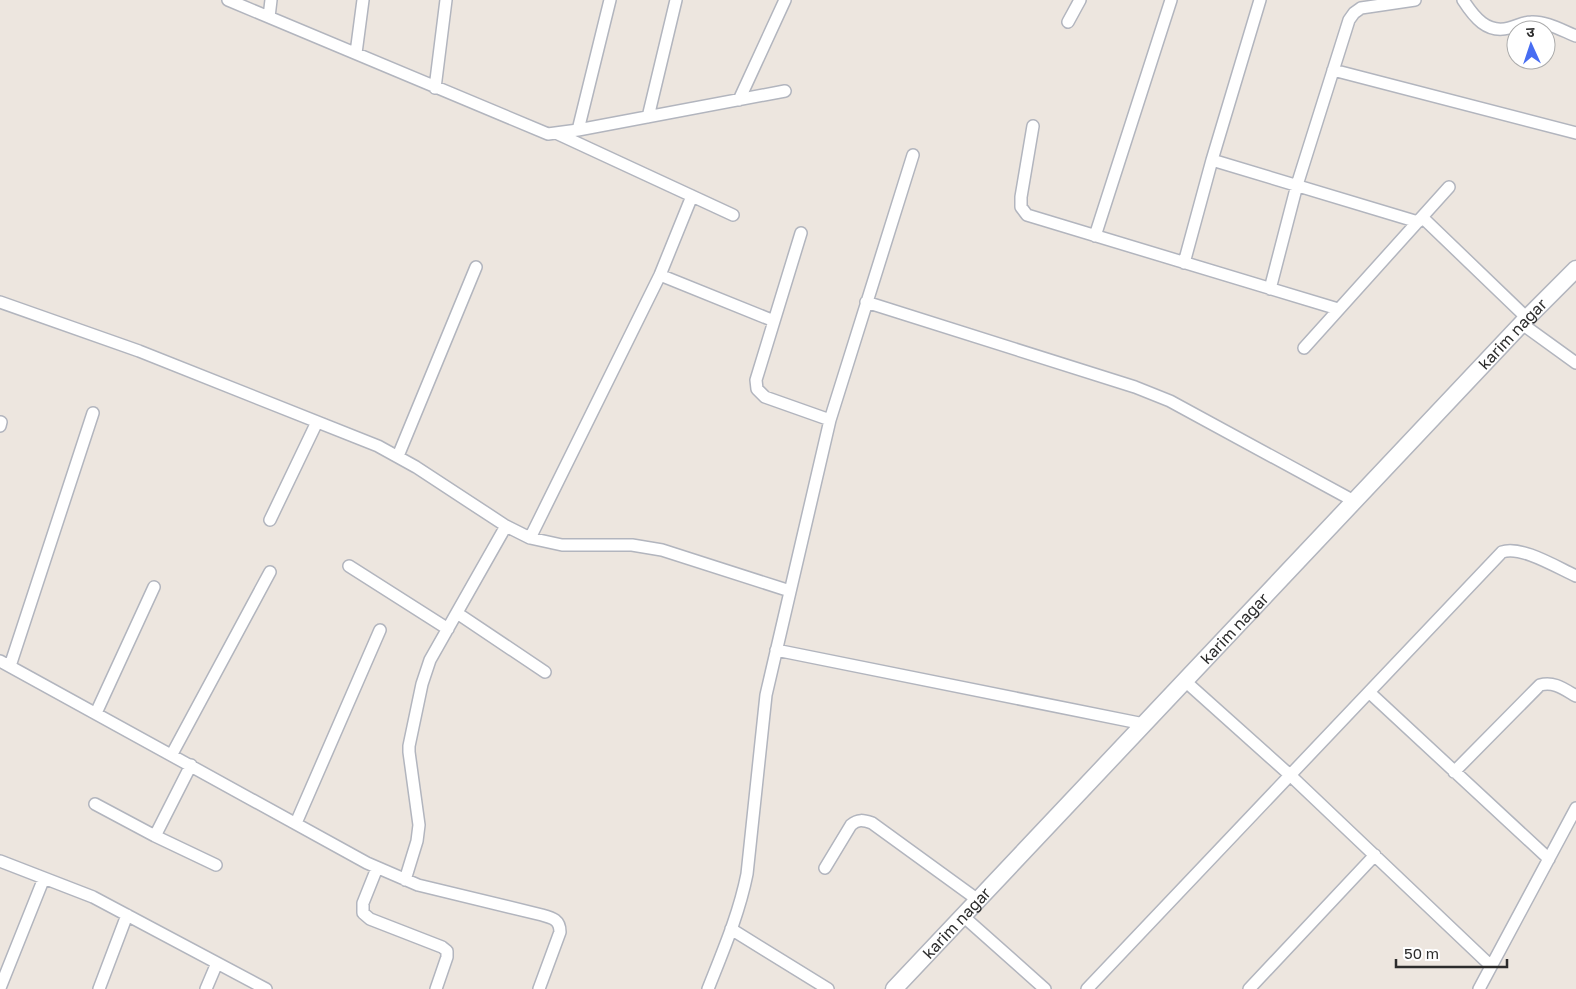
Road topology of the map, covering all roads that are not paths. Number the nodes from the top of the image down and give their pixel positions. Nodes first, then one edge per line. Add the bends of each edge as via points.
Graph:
1 (228, 0) edge
2 (271, 0) edge
3 (363, 0) edge
4 (446, 0) edge
5 (610, 0) edge
6 (676, 0) edge
7 (786, 0) edge
8 (1080, 0) edge
9 (1171, 0) edge
10 (1260, 0) edge
11 (1353, 0) edge
12 (1415, 0) edge
13 (1463, 0) edge
14 (1370, 7) junction
15 (269, 17) junction
16 (1068, 22) dead end
17 (1576, 36) edge
18 (356, 53) junction
19 (1333, 70) junction
20 (435, 88) junction
21 (785, 91) dead end
22 (739, 100) junction
23 (648, 117) junction
24 (1033, 126) dead end
25 (578, 130) junction
26 (1576, 133) edge
27 (558, 134) junction
28 (913, 155) dead end
29 (1212, 160) junction
30 (1297, 185) junction
31 (1449, 187) dead end
32 (692, 196) junction
33 (733, 215) dead end
34 (1420, 219) junction
35 (801, 233) dead end
36 (1095, 236) junction
37 (1184, 263) junction
38 (476, 267) dead end
39 (1576, 269) edge
40 (660, 275) junction
41 (1270, 289) junction
42 (0, 302) edge
43 (866, 302) junction
44 (1338, 309) junction
45 (774, 321) junction
46 (1524, 321) junction
47 (1304, 348) dead end
48 (1576, 363) edge
49 (93, 413) dead end
50 (830, 420) junction
51 (317, 422) junction
52 (398, 456) junction
53 (1354, 501) junction
54 (270, 520) dead end
55 (506, 526) junction
56 (530, 538) junction
57 (349, 566) dead end
58 (270, 572) dead end
59 (1576, 576) edge
60 (154, 587) dead end
61 (790, 591) junction
62 (457, 613) junction
63 (448, 628) junction
64 (380, 630) dead end
65 (776, 650) junction
66 (5, 664) edge
67 (545, 672) dead end
68 (1185, 680) junction
69 (1370, 693) junction
70 (1576, 696) edge
71 (96, 713) junction
72 (1144, 724) junction
73 (172, 754) junction
74 (191, 765) junction
75 (1454, 772) junction
76 (1291, 776) junction
77 (95, 804) dead end
78 (1576, 808) edge
79 (296, 824) junction
80 (155, 836) junction
81 (1374, 855) junction
82 (1549, 859) junction
83 (0, 861) edge
84 (216, 865) dead end
85 (377, 868) junction
86 (825, 868) dead end
87 (44, 878) junction
88 (405, 880) junction
89 (978, 900) junction
90 (127, 915) junction
91 (963, 916) junction
92 (731, 930) junction
93 (217, 963) junction
94 (1491, 966) junction
95 (0, 988) edge
96 (1043, 988) edge
97 (99, 989) edge
98 (206, 989) edge
99 (266, 989) edge
100 (436, 989) edge
101 (539, 989) edge
102 (708, 989) edge
103 (828, 989) edge
104 (894, 989) edge
105 (1087, 989) edge
106 (1249, 989) edge
107 (1479, 989) edge

1 - 15 street
2 - 15 street
3 - 18 street
4 - 20 street
5 - 25 street
6 - 23 street
7 - 22 street
8 - 16 street
9 - 36 street
10 - 29 street
11 - 14 street
12 - 14 street
13 - 17 street via 1479,21 1488,27 1499,30 1533,21
14 - 19 street via 1361,8 1349,20
15 - 18 street
18 - 20 street
19 - 26 street
19 - 30 street
20 - 27 street via 542,132
21 - 22 street
22 - 23 street
23 - 25 street
24 - 36 street via 1021,207 1027,215 1037,219
25 - 27 street
27 - 32 street
28 - 43 street
29 - 30 street
29 - 37 street
30 - 34 street
30 - 41 street
31 - 34 street
32 - 33 street
32 - 40 street
34 - 44 street
34 - 46 street
35 - 45 street
36 - 37 street
37 - 41 street
38 - 52 street
39 - 46 street, karim nagar
40 - 45 street
40 - 56 street
41 - 44 street
42 - 51 street via 139,351
43 - 50 street
43 - 53 street via 1170,401
44 - 47 street
45 - 50 street via 756,380 757,389 765,397
46 - 48 street
46 - 53 street, karim nagar
49 - 66 street
50 - 61 street
51 - 52 street
51 - 54 street
52 - 55 street
53 - 68 street, karim nagar
55 - 56 street
55 - 62 street
56 - 61 street via 562,545 647,546
57 - 63 street
58 - 73 street
59 - 69 street via 1524,553 1502,552
60 - 71 street
61 - 65 street
62 - 63 street
62 - 67 street
63 - 88 street via 427,668 409,746 419,824
64 - 79 street
65 - 72 street
65 - 92 street via 763,712 748,874
66 - 71 street
68 - 72 street, karim nagar
68 - 76 street
69 - 75 street
69 - 76 street
70 - 75 street via 1555,684 1540,685
71 - 73 street
72 - 89 street, karim nagar
73 - 74 street
74 - 79 street
74 - 80 street
75 - 82 street
76 - 81 street
76 - 105 street
77 - 80 street
78 - 82 street
79 - 85 street
80 - 84 street
81 - 94 street
81 - 106 street
82 - 94 street
83 - 87 street
85 - 88 street
85 - 100 street via 363,903 363,913 370,919 447,951
86 - 89 street via 851,825 864,820 872,822
87 - 90 street via 93,897
87 - 95 street
88 - 101 street via 557,921 560,932
89 - 91 street, karim nagar
90 - 93 street
90 - 97 street
91 - 96 street
91 - 104 street, karim nagar
92 - 102 street
92 - 103 street
93 - 98 street
93 - 99 street
94 - 107 street

